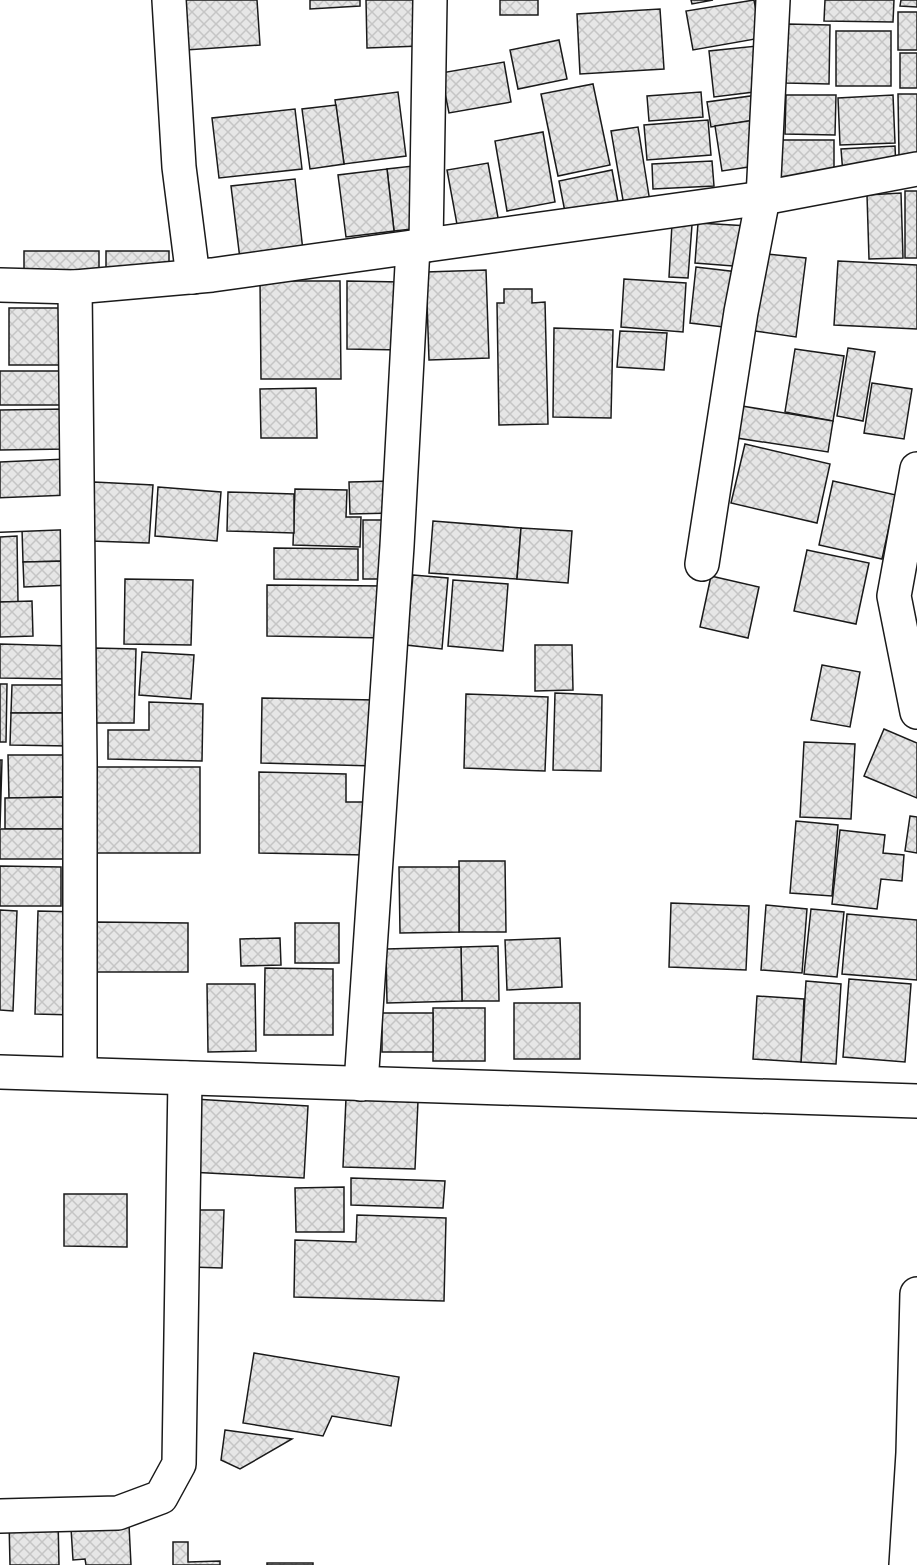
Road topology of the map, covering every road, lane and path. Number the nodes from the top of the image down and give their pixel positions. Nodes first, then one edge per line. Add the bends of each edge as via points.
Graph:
1 (169, 0) edge
2 (430, 0) edge
3 (773, 0) edge
4 (917, 169) edge
5 (763, 198) junction
6 (419, 246) junction
7 (193, 277) junction
8 (0, 285) edge
9 (75, 287) junction
10 (917, 469) edge
11 (77, 512) junction
12 (0, 515) edge
13 (702, 564) dead end
14 (917, 712) edge
15 (0, 1072) edge
16 (80, 1073) junction
17 (185, 1078) junction
18 (361, 1084) junction
19 (917, 1101) edge
20 (917, 1294) edge
21 (915, 1453) edge
22 (0, 1516) edge
23 (906, 1565) edge

1 - 7 street via 179,167
2 - 6 street
3 - 5 street
4 - 5 street
5 - 6 street
5 - 13 street
6 - 7 street
6 - 18 street
7 - 9 street
8 - 9 street
9 - 11 street
10 - 14 street via 894,596
11 - 12 street
11 - 16 street
15 - 16 street
16 - 17 street
17 - 18 street
17 - 22 street via 179,1464 162,1497 118,1513
18 - 19 street
20 - 21 street
21 - 23 street

